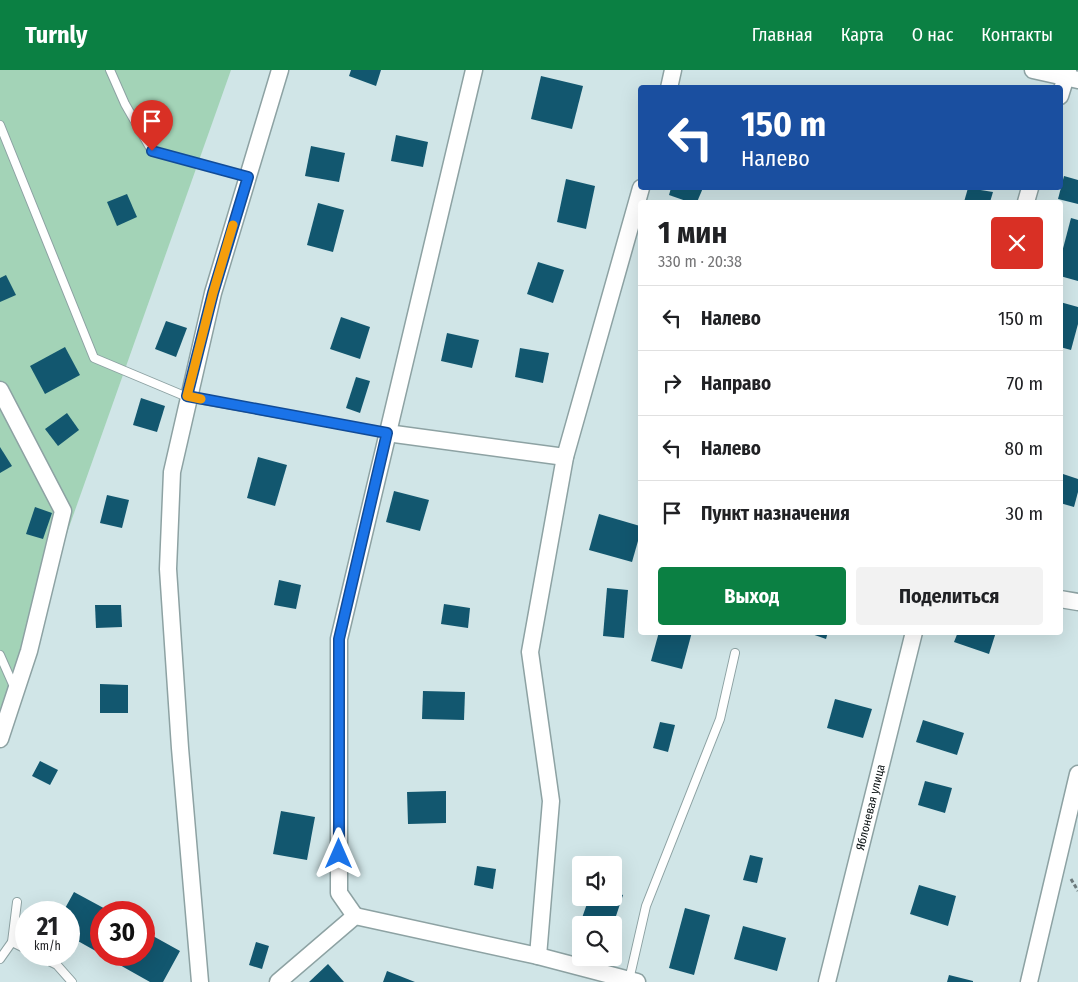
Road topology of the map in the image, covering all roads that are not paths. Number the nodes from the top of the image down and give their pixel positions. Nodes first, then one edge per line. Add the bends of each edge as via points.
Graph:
1 (110, 70) edge
2 (280, 70) edge
3 (474, 70) edge
4 (673, 70) edge
5 (1034, 70) edge
6 (1070, 76) edge
7 (669, 85) edge
8 (1063, 90) edge
9 (0, 125) edge
10 (248, 177) junction
11 (640, 190) edge
12 (0, 390) edge
13 (187, 396) junction
14 (387, 433) junction
15 (565, 457) junction
16 (1063, 600) edge
17 (1078, 602) edge
18 (913, 635) edge
19 (735, 652) dead end
20 (0, 655) edge
21 (16, 691) junction
22 (0, 739) edge
23 (1078, 774) edge
24 (355, 916) junction
25 (15, 918) edge
26 (12, 942) junction
27 (15, 944) edge
28 (538, 956) junction
29 (0, 959) edge
30 (58, 966) edge
31 (633, 981) edge
32 (72, 982) edge
33 (200, 982) edge
34 (278, 982) edge
35 (827, 982) edge
36 (1029, 982) edge

1 - 10 lane via 152,151
2 - 10 street
3 - 14 street
4 - 7 street
5 - 6 street
6 - 8 street
9 - 13 lane via 94,358
10 - 13 street via 213,293
11 - 15 street
12 - 21 street via 63,511
13 - 14 lane
13 - 33 street via 172,472 168,569
14 - 15 street
14 - 24 street via 339,639 339,893
15 - 28 street via 530,652 551,801
16 - 17 street
18 - 35 street, Яблоневая улица
19 - 31 lane via 720,719 646,906
20 - 21 lane
21 - 22 street
23 - 36 street
24 - 28 street
24 - 34 street
25 - 26 lane
26 - 27 lane
26 - 29 lane
28 - 31 street
30 - 32 lane

